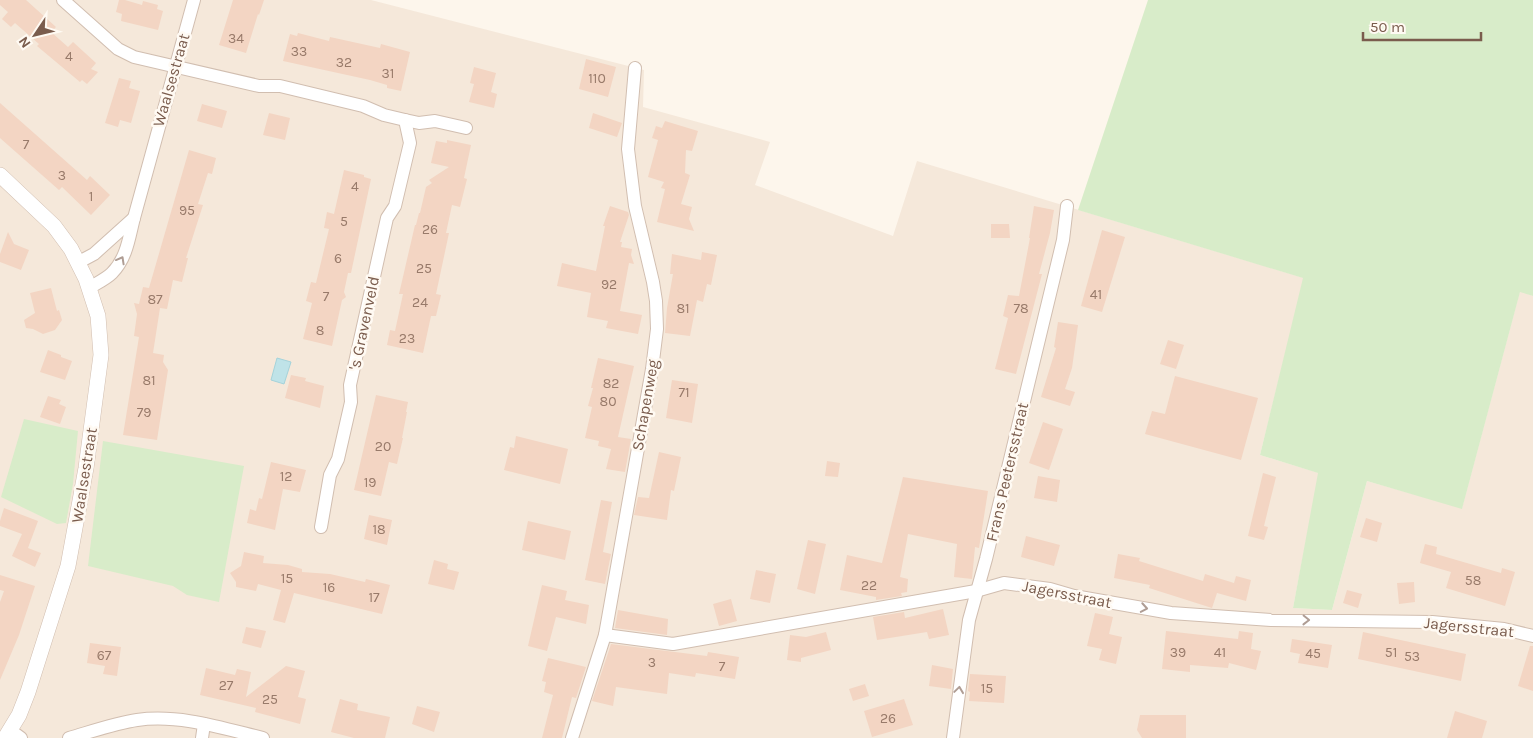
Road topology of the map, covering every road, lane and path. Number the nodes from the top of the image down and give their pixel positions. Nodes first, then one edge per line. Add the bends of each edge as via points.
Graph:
1 (63, 0) edge
2 (194, 0) edge
3 (174, 66) junction
4 (635, 68) dead end
5 (405, 120) junction
6 (466, 128) dead end
7 (0, 175) edge
8 (1067, 206) dead end
9 (134, 218) junction
10 (78, 262) junction
11 (89, 288) junction
12 (321, 527) dead end
13 (976, 591) junction
14 (605, 635) junction
15 (1533, 636) edge
16 (204, 724) junction
17 (12, 735) edge
18 (69, 738) edge
19 (202, 738) edge
20 (263, 738) edge
21 (572, 738) edge
22 (952, 738) edge

1 - 3 street via 118,49 134,57
2 - 3 street, Waalsestraat
3 - 5 street via 259,86 280,86
3 - 9 street, Waalsestraat
4 - 14 street, Schapenweg via 628,149 635,206 655,292 657,328
5 - 6 street via 419,123 435,121
5 - 12 street, 's Gravenveld via 410,143 395,206 387,218 350,384 351,402 338,459 330,475
7 - 10 street via 54,226
8 - 13 street, Frans Peetersstraat via 1063,240
9 - 10 street via 94,254
11 -> 9 street, Waalsestraat via 116,268 127,248
10 - 11 street
11 - 17 street, Waalsestraat via 98,316 101,355 73,542 60,592
13 - 14 street, Jagersstraat via 673,644
13 -> 15 street, Jagersstraat via 1004,583 1171,613 1271,620 1432,622
22 -> 13 street, Frans Peetersstraat
14 - 21 street, Schapenweg
16 - 18 street via 136,720
16 - 19 street
16 - 20 street

